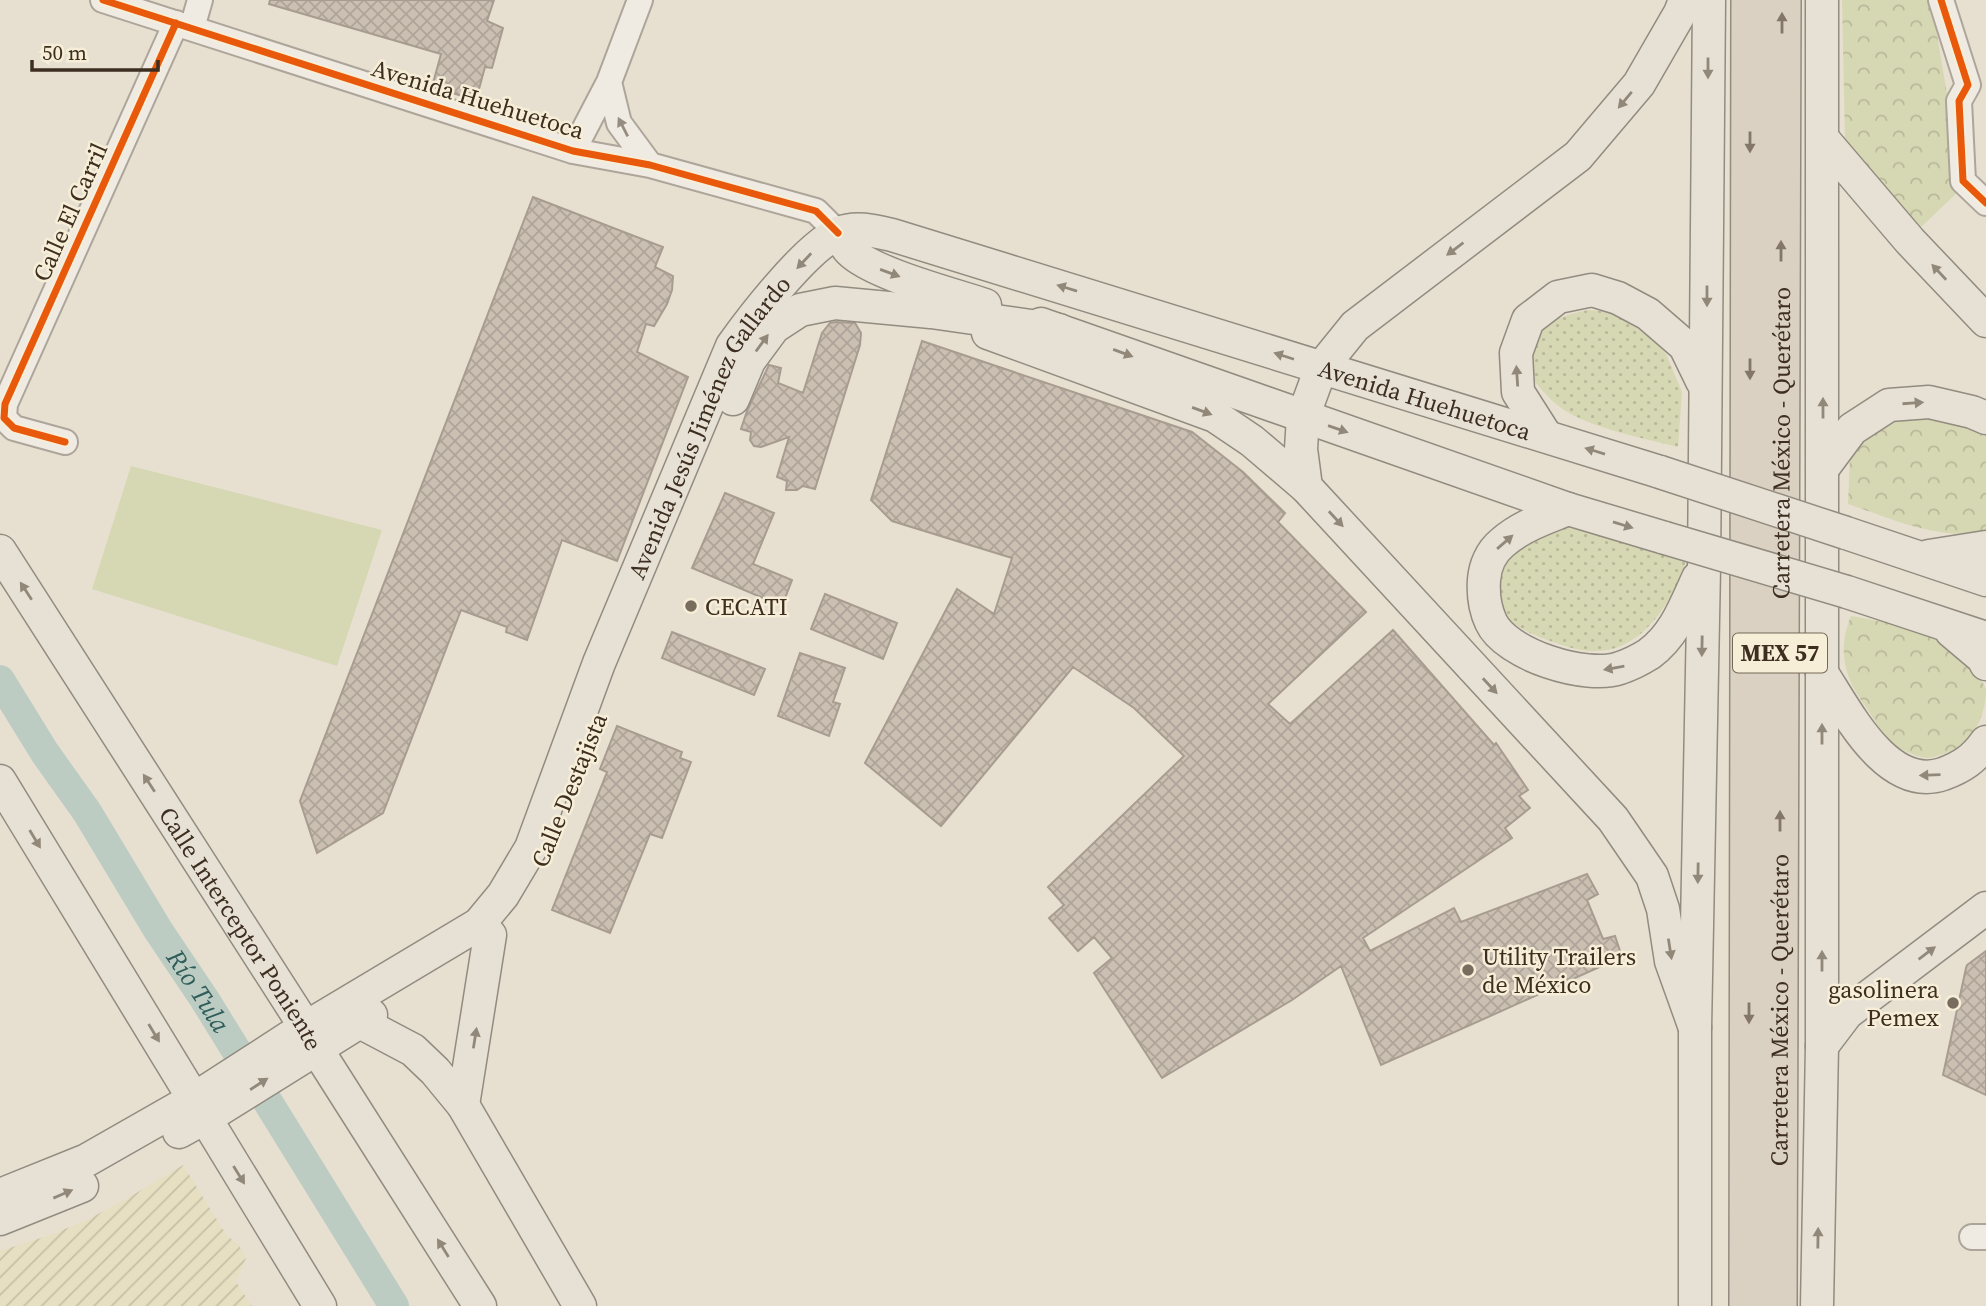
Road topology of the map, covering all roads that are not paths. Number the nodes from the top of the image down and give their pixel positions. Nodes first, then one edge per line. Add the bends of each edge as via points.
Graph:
1 (103, 0) edge
2 (200, 0) edge
3 (640, 0) edge
4 (1685, 0) edge
5 (1709, 0) edge
6 (1750, 0) edge
7 (1782, 0) edge
8 (1822, 0) edge
9 (1941, 0) edge
10 (184, 25) junction
11 (609, 82) junction
12 (1977, 82) edge
13 (1823, 139) junction
14 (573, 151) junction
15 (650, 165) junction
16 (1985, 202) edge
17 (850, 231) junction
18 (931, 312) junction
19 (1986, 321) edge
20 (1059, 330) junction
21 (1321, 368) junction
22 (1706, 388) junction
23 (1303, 417) junction
24 (1986, 418) edge
25 (1546, 436) junction
26 (65, 442) dead end
27 (1823, 468) junction
28 (1306, 487) junction
29 (1568, 509) junction
30 (1986, 548) edge
31 (0, 551) edge
32 (1919, 557) junction
33 (1704, 568) junction
34 (1986, 580) edge
35 (1942, 623) junction
36 (1986, 638) edge
37 (1986, 664) edge
38 (608, 668) junction
39 (1822, 673) junction
40 (1986, 742) edge
41 (0, 780) edge
42 (1986, 908) edge
43 (484, 930) junction
44 (355, 1013) junction
45 (1695, 1028) junction
46 (303, 1042) junction
47 (1822, 1046) junction
48 (206, 1105) junction
49 (463, 1105) junction
50 (0, 1195) edge
51 (0, 1219) edge
52 (320, 1306) edge
53 (480, 1306) edge
54 (580, 1306) edge
55 (1695, 1306) edge
56 (1748, 1306) edge
57 (1778, 1306) edge
58 (1817, 1306) edge

1 - 10 street, Avenida Huehuetoca
2 - 10 street, Calle El Carril
3 - 11 street
4 -> 21 main road via 1639,84 1578,156 1355,326
5 -> 22 main road
6 -> 56 highway, Carretera México - Querétaro / MEX 57
57 -> 7 highway, Carretera México - Querétaro / MEX 57
8 - 13 main road
9 - 12 street
10 - 14 street, Avenida Huehuetoca
10 - 26 street, Calle El Carril via 5,404 4,418 14,428
11 - 14 street
15 -> 11 street via 619,123
12 - 16 street via 1959,101 1963,181
19 -> 13 main road
27 -> 13 main road
14 - 15 street, Avenida Huehuetoca
15 - 17 street, Avenida Huehuetoca via 816,211
17 -> 20 main road via 848,250 862,261
21 -> 17 main road, Avenida Huehuetoca via 892,235
17 -> 38 main road, Avenida Jesús Jiménez Gallardo via 818,247 757,311 732,346
18 - 20 main road
18 -> 28 main road via 1215,416
38 -> 18 main road, Avenida Jesús Jiménez Gallardo via 749,362 774,327 800,310 835,303
20 -> 23 main road
21 - 23 main road
21 - 25 main road, Avenida Huehuetoca
25 -> 22 main road via 1518,393 1516,353 1528,320 1558,297 1592,290 1648,314 1685,346
22 - 33 main road
23 - 28 main road
23 -> 29 main road
27 -> 24 main road via 1852,429 1889,405 1928,402
32 -> 25 main road, Avenida Huehuetoca, bridge
27 - 39 main road
28 -> 45 main road via 1613,819 1639,854 1663,909 1671,961
33 -> 29 main road via 1674,628 1649,654 1619,669 1584,671 1552,663 1512,645 1491,624 1483,595 1485,566 1500,544 1524,527
29 -> 35 main road, bridge
30 - 32 main road
46 -> 31 main road, Calle Interceptor Poniente
32 - 34 main road, Avenida Huehuetoca
33 -> 45 main road
35 - 36 main road
35 - 37 main road
38 - 43 main road, Calle Destajista via 531,848
40 -> 39 main road via 1957,769 1936,776 1912,775 1888,763 1871,745
47 -> 39 main road
41 -> 48 main road
47 -> 42 main road via 1847,1013
43 - 44 main road, Calle Destajista
49 -> 43 main road
44 - 46 main road, Calle Destajista
44 - 49 main road via 413,1050
45 - 55 main road
46 - 48 main road, Calle Destajista
53 -> 46 main road, Calle Interceptor Poniente
58 -> 47 main road
48 - 50 main road
51 -> 48 main road via 96,1180
48 -> 52 main road
49 - 54 main road

